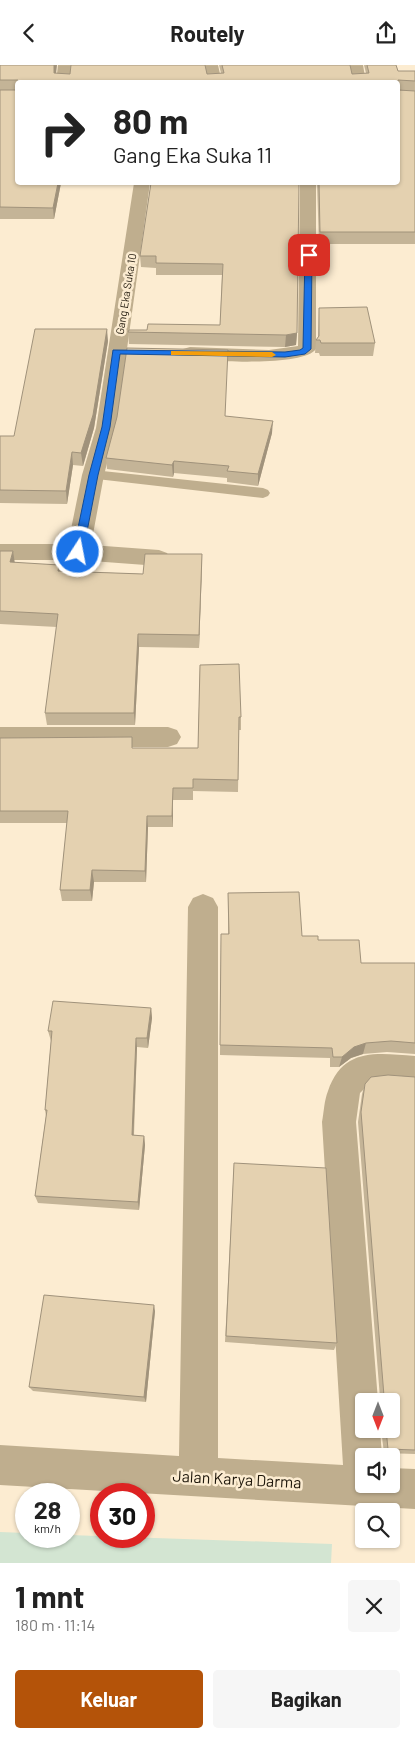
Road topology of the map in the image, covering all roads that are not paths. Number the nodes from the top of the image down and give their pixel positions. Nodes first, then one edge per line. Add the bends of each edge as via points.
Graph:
1 (65, 65) edge
2 (211, 65) edge
3 (356, 65) edge
4 (62, 80) edge
5 (214, 80) edge
6 (358, 80) edge
7 (142, 185) edge
8 (308, 185) edge
9 (169, 353) edge
10 (93, 475) junction
11 (263, 493) dead end
12 (0, 552) edge
13 (78, 552) junction
14 (158, 558) edge
15 (0, 737) edge
16 (168, 737) dead end
17 (202, 907) dead end
18 (415, 1071) edge
19 (362, 1448) edge
20 (0, 1465) edge
21 (198, 1477) junction
22 (355, 1483) edge
23 (400, 1487) edge
24 (415, 1489) edge

1 - 4 street
2 - 5 street
3 - 6 street
7 - 10 street, Gang Eka Suka 10 via 125,352
8 - 9 street via 307,349 285,355
10 - 11 lane
10 - 13 street, Gang Eka Suka 10
12 - 13 street
13 - 14 street
15 - 16 street
17 - 21 street
18 - 19 street via 370,1068 358,1073 344,1091 340,1122
20 - 21 street, Jalan Karya Darma
21 - 22 street, Jalan Karya Darma
23 - 24 street, Jalan Karya Darma

